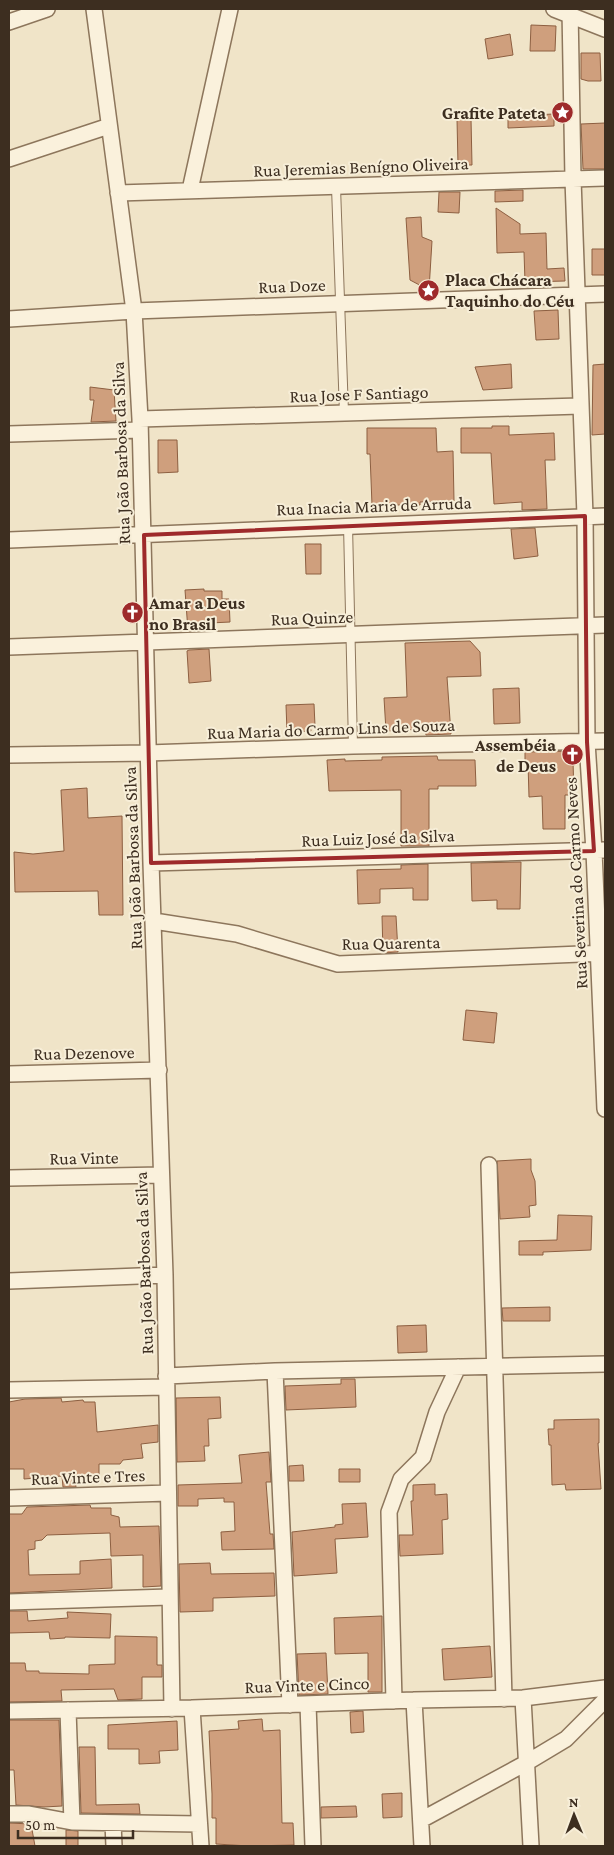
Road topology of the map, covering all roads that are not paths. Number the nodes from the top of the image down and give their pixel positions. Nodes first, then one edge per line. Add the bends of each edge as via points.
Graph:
1 (47, 9) edge
2 (94, 9) edge
3 (230, 9) edge
4 (554, 9) edge
5 (570, 12) edge
6 (9, 22) edge
7 (601, 25) edge
8 (109, 126) junction
9 (9, 159) edge
10 (605, 178) edge
11 (573, 179) junction
12 (336, 187) junction
13 (190, 190) junction
14 (118, 193) junction
15 (605, 294) edge
16 (577, 295) junction
17 (341, 303) junction
18 (134, 311) junction
19 (9, 319) edge
20 (580, 406) junction
21 (344, 413) junction
22 (140, 425) junction
23 (9, 434) edge
24 (585, 516) junction
25 (605, 516) edge
26 (348, 525) junction
27 (144, 535) junction
28 (9, 540) edge
29 (605, 625) edge
30 (587, 626) junction
31 (352, 636) junction
32 (147, 643) junction
33 (9, 647) edge
34 (605, 741) edge
35 (587, 742) junction
36 (354, 746) junction
37 (148, 754) junction
38 (9, 755) edge
39 (600, 851) edge
40 (151, 864) junction
41 (154, 921) junction
42 (602, 953) edge
43 (605, 1069) edge
44 (159, 1070) junction
45 (9, 1074) edge
46 (605, 1109) edge
47 (489, 1165) dead end
48 (161, 1175) junction
49 (9, 1178) edge
50 (165, 1275) junction
51 (9, 1281) edge
52 (605, 1364) edge
53 (495, 1366) junction
54 (458, 1367) junction
55 (275, 1371) junction
56 (166, 1382) junction
57 (9, 1390) edge
58 (168, 1493) junction
59 (9, 1498) edge
60 (169, 1597) junction
61 (9, 1602) edge
62 (605, 1688) edge
63 (522, 1698) junction
64 (504, 1699) junction
65 (414, 1700) junction
66 (605, 1700) edge
67 (394, 1701) junction
68 (290, 1704) junction
69 (308, 1704) junction
70 (192, 1708) junction
71 (172, 1709) junction
72 (68, 1710) junction
73 (9, 1711) edge
74 (526, 1763) junction
75 (9, 1814) edge
76 (421, 1820) junction
77 (72, 1822) junction
78 (113, 1823) junction
79 (199, 1824) junction
80 (114, 1846) edge
81 (201, 1846) edge
82 (313, 1846) edge
83 (422, 1846) edge
84 (531, 1846) edge

1 - 6 street
2 - 8 street, Rua João Barbosa da Silva
3 - 13 street
4 - 5 street
5 - 7 street
5 - 11 street
8 - 9 street
8 - 14 street, Rua João Barbosa da Silva
10 - 11 street, Rua Jeremias Benígno Oliveira
11 - 12 street, Rua Jeremias Benígno Oliveira
11 - 16 street
12 - 13 street, Rua Jeremias Benígno Oliveira
12 - 17 lane
13 - 14 street, Rua Jeremias Benígno Oliveira
14 - 18 street, Rua João Barbosa da Silva
15 - 16 street, Rua Doze
16 - 17 street, Rua Doze
16 - 20 street, Rua Severina do Carmo Neves
17 - 18 street, Rua Doze
17 - 21 lane
18 - 19 street, Rua Doze
18 - 22 street, Rua João Barbosa da Silva
20 - 21 street, Rua Jose F Santiago
20 - 24 street, Rua Severina do Carmo Neves
21 - 22 street, Rua Jose F Santiago
22 - 23 street, Rua Jose F Santiago
22 - 27 street, Rua João Barbosa da Silva
24 - 25 street, Rua Inacia Maria de Arruda
24 - 26 street, Rua Inacia Maria de Arruda
24 - 30 street, Rua Severina do Carmo Neves
26 - 27 street, Rua Inacia Maria de Arruda
26 - 31 lane
27 - 28 street, Rua Inacia Maria de Arruda
27 - 32 street, Rua João Barbosa da Silva
29 - 30 street, Rua Quinze
30 - 31 street, Rua Quinze
30 - 35 street, Rua Severina do Carmo Neves
31 - 32 street, Rua Quinze
31 - 36 lane
32 - 33 street, Rua Quinze
32 - 37 street, Rua João Barbosa da Silva
34 - 35 street, Rua Maria do Carmo Lins de Souza
35 - 36 street, Rua Maria do Carmo Lins de Souza
35 - 39 street, Rua Severina do Carmo Neves
36 - 37 street, Rua Maria do Carmo Lins de Souza
37 - 38 street, Rua Maria do Carmo Lins de Souza
37 - 40 street, Rua João Barbosa da Silva
39 - 40 street, Rua Luiz José da Silva
39 - 42 street, Rua Severina do Carmo Neves
40 - 41 street, Rua João Barbosa da Silva
41 - 42 street, Rua Quarenta via 237,934 338,964
41 - 44 street, Rua João Barbosa da Silva
42 - 43 street, Rua Severina do Carmo Neves
43 - 46 street, Rua Severina do Carmo Neves
44 - 45 street, Rua Dezenove
44 - 48 street, Rua João Barbosa da Silva
47 - 53 street
48 - 49 street, Rua Vinte
48 - 50 street, Rua João Barbosa da Silva
50 - 51 street
50 - 56 street, Rua João Barbosa da Silva
52 - 53 street
53 - 54 street
53 - 64 street
54 - 55 street
54 - 67 street via 437,1412 423,1457 401,1479 389,1512
55 - 56 street
55 - 68 street
56 - 57 street
56 - 58 street, Rua João Barbosa da Silva
58 - 59 street, Rua Vinte e Tres
58 - 60 street, Rua João Barbosa da Silva
60 - 61 street
60 - 71 street, Rua João Barbosa da Silva
62 - 63 street, Rua Vinte e Cinco
63 - 64 street, Rua Vinte e Cinco
63 - 74 street
64 - 65 street, Rua Vinte e Cinco
65 - 67 street, Rua Vinte e Cinco
65 - 76 street
66 - 74 street via 566,1739
67 - 69 street, Rua Vinte e Cinco
68 - 69 street, Rua Vinte e Cinco
68 - 70 street, Rua Vinte e Cinco
69 - 82 street
70 - 71 street, Rua Vinte e Cinco
70 - 79 street
71 - 72 street, Rua Vinte e Cinco
72 - 73 street, Rua Vinte e Cinco
72 - 77 street
74 - 76 street
74 - 84 street
75 - 77 street via 29,1814
76 - 83 street
77 - 78 street
78 - 79 street
78 - 80 street
79 - 81 street

